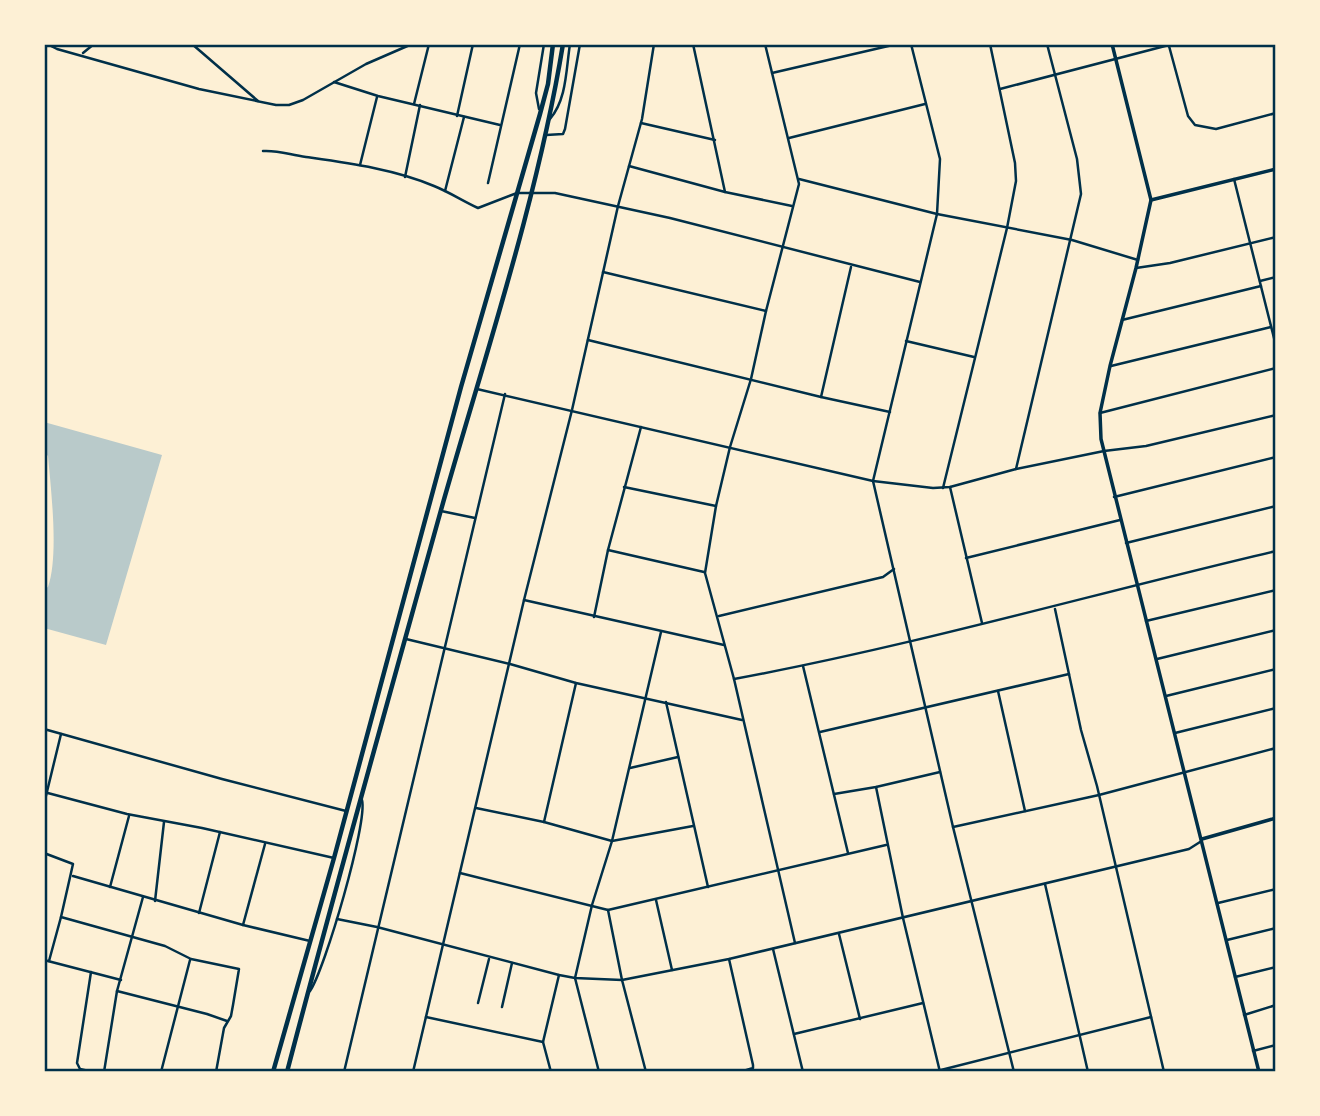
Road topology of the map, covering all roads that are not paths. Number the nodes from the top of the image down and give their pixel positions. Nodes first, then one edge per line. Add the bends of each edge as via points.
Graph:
1 (47, 44) edge
2 (94, 44) edge
3 (192, 44) edge
4 (412, 44) edge
5 (429, 44) edge
6 (473, 44) edge
7 (520, 44) edge
8 (544, 44) edge
9 (553, 44) edge
10 (563, 44) edge
11 (570, 44) edge
12 (580, 44) edge
13 (654, 44) edge
14 (693, 44) edge
15 (765, 44) edge
16 (897, 44) edge
17 (911, 44) edge
18 (990, 44) edge
19 (1047, 44) edge
20 (1112, 44) edge
21 (1169, 44) edge
22 (82, 54) junction
23 (1116, 59) junction
24 (772, 73) junction
25 (1055, 74) junction
26 (333, 82) junction
27 (1000, 89) junction
28 (563, 94) junction
29 (378, 96) junction
30 (572, 96) junction
31 (259, 102) junction
32 (414, 104) junction
33 (926, 104) junction
34 (420, 105) junction
35 (1276, 113) edge
36 (540, 114) junction
37 (457, 116) junction
38 (464, 117) junction
39 (550, 119) junction
40 (641, 123) junction
41 (500, 125) junction
42 (546, 135) junction
43 (789, 138) junction
44 (715, 141) junction
45 (263, 151) dead end
46 (360, 165) junction
47 (629, 166) junction
48 (1276, 169) edge
49 (405, 177) junction
50 (799, 179) junction
51 (1234, 179) junction
52 (488, 183) dead end
53 (445, 191) junction
54 (533, 191) junction
55 (517, 192) junction
56 (725, 192) junction
57 (1151, 200) junction
58 (618, 206) junction
59 (793, 206) junction
60 (937, 214) junction
61 (1007, 228) junction
62 (1276, 237) edge
63 (1072, 240) junction
64 (1251, 244) junction
65 (782, 246) junction
66 (1138, 260) junction
67 (851, 266) junction
68 (1136, 268) junction
69 (603, 272) junction
70 (1276, 277) edge
71 (920, 282) junction
72 (1261, 283) junction
73 (766, 311) junction
74 (1276, 317) edge
75 (1269, 318) junction
76 (1122, 320) junction
77 (1271, 327) junction
78 (588, 340) junction
79 (906, 341) junction
80 (1276, 346) edge
81 (975, 358) junction
82 (1110, 366) junction
83 (1276, 368) edge
84 (751, 379) junction
85 (477, 389) junction
86 (505, 394) junction
87 (821, 397) junction
88 (572, 410) junction
89 (890, 412) junction
90 (1101, 413) junction
91 (1276, 415) edge
92 (641, 427) junction
93 (730, 447) junction
94 (1104, 452) junction
95 (1276, 457) edge
96 (1016, 469) junction
97 (873, 481) junction
98 (624, 487) junction
99 (950, 487) junction
100 (943, 488) junction
101 (1114, 496) junction
102 (716, 506) junction
103 (1276, 506) edge
104 (441, 511) junction
105 (475, 518) junction
106 (1120, 520) junction
107 (1126, 543) junction
108 (608, 550) junction
109 (1276, 551) edge
110 (966, 558) junction
111 (894, 569) junction
112 (705, 573) junction
113 (1137, 583) junction
114 (1276, 590) edge
115 (524, 600) junction
116 (1054, 608) junction
117 (594, 617) junction
118 (718, 617) junction
119 (1146, 621) junction
120 (982, 623) junction
121 (1276, 630) edge
122 (661, 632) junction
123 (406, 639) junction
124 (911, 640) junction
125 (724, 645) junction
126 (444, 648) junction
127 (1157, 659) junction
128 (510, 664) junction
129 (803, 666) junction
130 (1276, 669) edge
131 (1070, 673) junction
132 (734, 679) junction
133 (576, 683) junction
134 (998, 690) junction
135 (1166, 696) junction
136 (645, 698) junction
137 (666, 702) junction
138 (926, 707) junction
139 (1276, 708) edge
140 (742, 720) junction
141 (44, 729) edge
142 (820, 732) junction
143 (1175, 733) junction
144 (61, 734) junction
145 (1276, 748) edge
146 (678, 757) junction
147 (628, 768) junction
148 (941, 772) junction
149 (1185, 773) junction
150 (876, 787) junction
151 (45, 792) edge
152 (834, 794) junction
153 (1099, 794) junction
154 (361, 796) junction
155 (44, 804) edge
156 (477, 808) junction
157 (346, 811) junction
158 (1025, 811) junction
159 (130, 815) junction
160 (1276, 818) edge
161 (164, 822) junction
162 (544, 822) junction
163 (693, 826) junction
164 (953, 827) junction
165 (220, 832) junction
166 (1202, 839) junction
167 (612, 841) junction
168 (265, 843) junction
169 (886, 845) junction
170 (44, 853) edge
171 (848, 853) junction
172 (334, 859) junction
173 (1115, 866) junction
174 (779, 869) junction
175 (460, 873) junction
176 (72, 876) junction
177 (1045, 883) junction
178 (110, 887) junction
179 (708, 887) junction
180 (1276, 889) edge
181 (143, 897) junction
182 (656, 900) junction
183 (155, 901) junction
184 (972, 901) junction
185 (1218, 903) junction
186 (592, 905) junction
187 (608, 910) junction
188 (199, 913) junction
189 (61, 918) junction
190 (903, 918) junction
191 (337, 919) junction
192 (243, 925) junction
193 (377, 927) junction
194 (1276, 928) edge
195 (839, 934) junction
196 (131, 938) junction
197 (1227, 940) junction
198 (310, 941) junction
199 (795, 943) junction
200 (441, 946) junction
201 (773, 949) junction
202 (489, 957) junction
203 (191, 959) junction
204 (44, 960) edge
205 (729, 960) junction
206 (49, 961) junction
207 (513, 963) junction
208 (1276, 967) edge
209 (672, 970) junction
210 (92, 972) junction
211 (559, 975) junction
212 (1236, 977) junction
213 (575, 978) junction
214 (121, 980) junction
215 (622, 980) junction
216 (117, 991) junction
217 (307, 997) junction
218 (478, 1003) dead end
219 (923, 1003) junction
220 (1276, 1005) edge
221 (502, 1007) dead end
222 (178, 1008) junction
223 (1244, 1015) junction
224 (426, 1017) junction
225 (1152, 1017) junction
226 (860, 1019) junction
227 (227, 1021) junction
228 (794, 1034) junction
229 (1080, 1035) junction
230 (543, 1042) junction
231 (1276, 1045) edge
232 (1253, 1051) junction
233 (1009, 1052) junction
234 (940, 1071) edge
235 (93, 1072) edge
236 (104, 1072) edge
237 (161, 1072) edge
238 (216, 1072) edge
239 (273, 1072) edge
240 (287, 1072) edge
241 (344, 1072) edge
242 (413, 1072) edge
243 (551, 1072) edge
244 (598, 1072) edge
245 (646, 1072) edge
246 (740, 1072) edge
247 (803, 1072) edge
248 (933, 1072) edge
249 (1014, 1072) edge
250 (1088, 1072) edge
251 (1164, 1072) edge
252 (1259, 1072) edge

1 - 22 street
2 - 22 street
3 - 31 street
4 - 26 street
5 - 32 street
6 - 37 street
7 - 41 street
8 - 36 street via 536,93
9 - 36 main road
10 - 39 main road
11 - 28 street
12 - 30 street
13 - 40 street
14 - 44 street
15 - 24 street
16 - 24 street
17 - 33 street
18 - 27 street
19 - 25 street
20 - 23 street
21 - 23 street
21 - 35 street via 1188,116 1195,125 1216,129
22 - 31 street
23 - 25 street
23 - 57 street
24 - 43 street
25 - 27 street
25 - 63 street via 1081,184
26 - 29 street
26 - 31 street via 289,105
27 - 61 street via 1016,181
28 - 30 street
28 - 39 street
29 - 32 street
29 - 46 street
30 - 42 street via 563,134
32 - 34 street
33 - 43 street
33 - 60 street via 940,159
34 - 37 street
34 - 49 street
36 - 55 main road
37 - 38 street
38 - 41 street
38 - 53 street
39 - 42 main road
40 - 44 street
40 - 47 street
41 - 52 street
42 - 54 main road
43 - 50 street
44 - 56 street
45 - 46 street
46 - 49 street
47 - 56 street
47 - 58 street
48 - 51 street
49 - 53 street
50 - 59 street
50 - 60 street
51 - 57 street
51 - 64 street
53 - 55 street via 478,208
54 - 55 street
54 - 58 street
54 - 85 main road
55 - 157 main road
56 - 59 street
57 - 66 street
58 - 65 street
58 - 69 street
59 - 65 street
60 - 61 street
60 - 71 street
61 - 63 street
61 - 81 street
62 - 64 street
63 - 66 street
63 - 96 street
64 - 68 street
64 - 72 street
65 - 67 street
65 - 73 street
66 - 68 street
67 - 71 street
67 - 87 street
68 - 76 street
69 - 73 street
69 - 78 street
70 - 72 street
71 - 79 street
72 - 75 street
72 - 76 street
73 - 84 street
74 - 75 street
75 - 77 street
76 - 82 street
77 - 80 street
77 - 82 street
78 - 84 street
78 - 88 street
79 - 81 street
79 - 89 street
81 - 100 street
82 - 90 street
83 - 90 street
84 - 87 street
84 - 93 street
85 - 86 street
85 - 104 main road
86 - 88 street
86 - 105 street
87 - 89 street
88 - 92 street
88 - 115 street
89 - 97 street
90 - 94 street
91 - 94 street
92 - 93 street
92 - 98 street
93 - 97 street
93 - 102 street
94 - 96 street
94 - 101 street
95 - 101 street
96 - 99 street
97 - 100 street
97 - 111 street
98 - 102 street
98 - 108 street
99 - 100 street
99 - 110 street
101 - 106 street
102 - 112 street
103 - 107 street
104 - 105 street
104 - 123 main road
105 - 126 street
106 - 107 street
106 - 110 street
107 - 113 street
108 - 112 street
108 - 117 street
109 - 113 street
110 - 120 street
111 - 118 street via 883,577
111 - 124 street
112 - 118 street
113 - 116 street
113 - 119 street
114 - 119 street
115 - 117 street
115 - 128 street
116 - 120 street
116 - 131 street
117 - 122 street
118 - 125 street
119 - 127 street
120 - 124 street
121 - 127 street
122 - 125 street
122 - 136 street
123 - 126 street
123 - 154 main road
124 - 129 street
124 - 138 street
125 - 132 street
126 - 128 street
126 - 193 street
127 - 135 street
128 - 133 street
128 - 156 street
129 - 132 street
129 - 142 street
130 - 135 street
131 - 134 street
131 - 153 street
132 - 140 street
133 - 136 street
133 - 162 street
134 - 138 street
134 - 158 street
135 - 143 street
136 - 137 street
136 - 147 street
137 - 140 street
137 - 146 street
138 - 142 street
138 - 148 street
139 - 143 street
140 - 174 street
141 - 144 street
142 - 152 street
143 - 149 street
144 - 151 street
144 - 157 street
145 - 149 street
146 - 147 street
146 - 163 street
147 - 167 street
148 - 150 street
148 - 164 street
149 - 153 street
149 - 166 street
150 - 152 street
150 - 169 street
151 - 155 street
151 - 159 street
152 - 171 street
153 - 158 street
153 - 173 street
154 - 191 street via 365,809
154 - 217 main road
156 - 162 street
156 - 175 street
157 - 172 main road
158 - 164 street
159 - 161 street
159 - 178 street
160 - 166 street
161 - 165 street
161 - 183 street
162 - 167 street
163 - 167 street
163 - 179 street
164 - 184 street
165 - 168 street
165 - 188 street
166 - 173 street via 1193,848
166 - 185 street
167 - 186 street
168 - 172 street
168 - 192 street
169 - 171 street
169 - 190 street
170 - 176 street via 71,862
171 - 174 street
172 - 198 main road
173 - 177 street
173 - 225 street
174 - 179 street
174 - 199 street
175 - 186 street
175 - 200 street
176 - 178 street
176 - 189 street
177 - 184 street
177 - 229 street
178 - 181 street
179 - 182 street
180 - 185 street
181 - 183 street
181 - 196 street
182 - 187 street
182 - 209 street
183 - 188 street
184 - 190 street
184 - 233 street
185 - 197 street
186 - 187 street
186 - 213 street
187 - 215 street
188 - 192 street
189 - 196 street
189 - 206 street
190 - 195 street
190 - 219 street
191 - 193 street
191 - 217 street via 317,981
192 - 198 street
193 - 200 street
193 - 241 street
194 - 197 street
195 - 199 street
195 - 226 street
196 - 203 street
196 - 214 street
197 - 212 street
198 - 239 main road
199 - 201 street
200 - 202 street
200 - 224 street
201 - 205 street
201 - 228 street
202 - 207 street
202 - 218 street
203 - 222 street
203 - 227 street via 239,969
204 - 206 street
205 - 209 street
205 - 246 street via 753,1065
206 - 210 street
207 - 211 street
207 - 221 street
208 - 212 street
209 - 215 street
210 - 214 street
210 - 235 street via 77,1063 80,1069
211 - 213 street
211 - 230 street
212 - 223 street
213 - 215 street
213 - 244 street
214 - 216 street
215 - 245 street
216 - 222 street
216 - 236 street
217 - 240 main road
219 - 226 street
219 - 234 street
220 - 223 street
222 - 227 street
222 - 237 street
223 - 232 street
224 - 230 street
224 - 242 street
225 - 229 street
225 - 251 street
226 - 228 street
227 - 238 street
228 - 247 street
229 - 233 street
229 - 250 street
230 - 243 street
231 - 232 street
232 - 252 street
233 - 234 street
233 - 249 street
234 - 248 street

